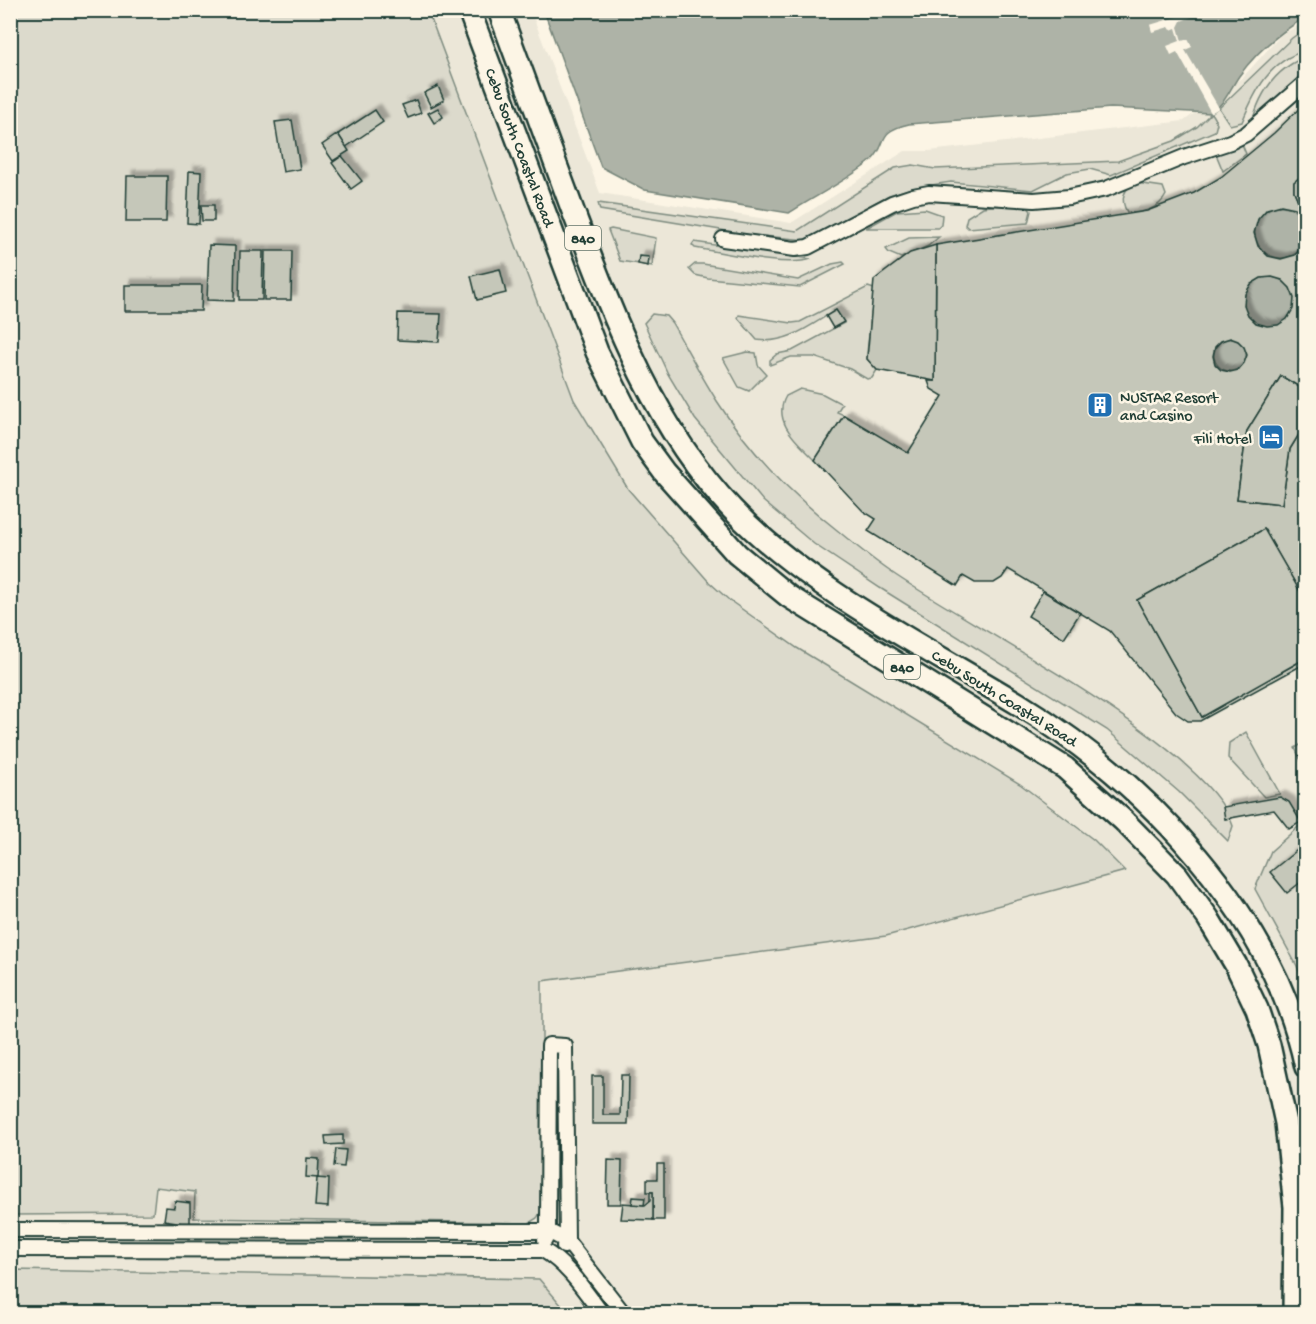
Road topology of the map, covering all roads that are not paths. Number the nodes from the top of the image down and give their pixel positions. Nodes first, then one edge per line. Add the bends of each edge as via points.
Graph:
1 (469, 10) edge
2 (499, 10) edge
3 (1305, 82) edge
4 (723, 239) dead end
5 (1305, 1067) edge
6 (10, 1230) edge
7 (548, 1231) junction
8 (567, 1241) junction
9 (10, 1249) edge
10 (543, 1250) junction
11 (556, 1258) junction
12 (602, 1314) edge
13 (624, 1314) edge
14 (1294, 1314) edge

1 - 14 highway, Cebu South Coastal Road / 840 via 597,352 642,442 671,482 737,554 788,596 1065,768 1177,875 1208,918 1257,1008 1286,1123 1295,1207
2 - 5 highway, Cebu South Coastal Road / 840 via 624,341 668,426 709,481 732,509 807,572 860,609 1082,745 1144,798 1234,904 1284,996 1299,1035
3 - 4 street via 1254,127 1230,142 1106,189 1034,200 929,193 892,203 808,247 795,249
6 - 7 street
7 - 8 street
7 - 8 street via 549,1045 565,1046
7 - 10 street
8 - 11 street
8 - 13 street
9 - 10 street
10 - 11 street
11 - 12 street

